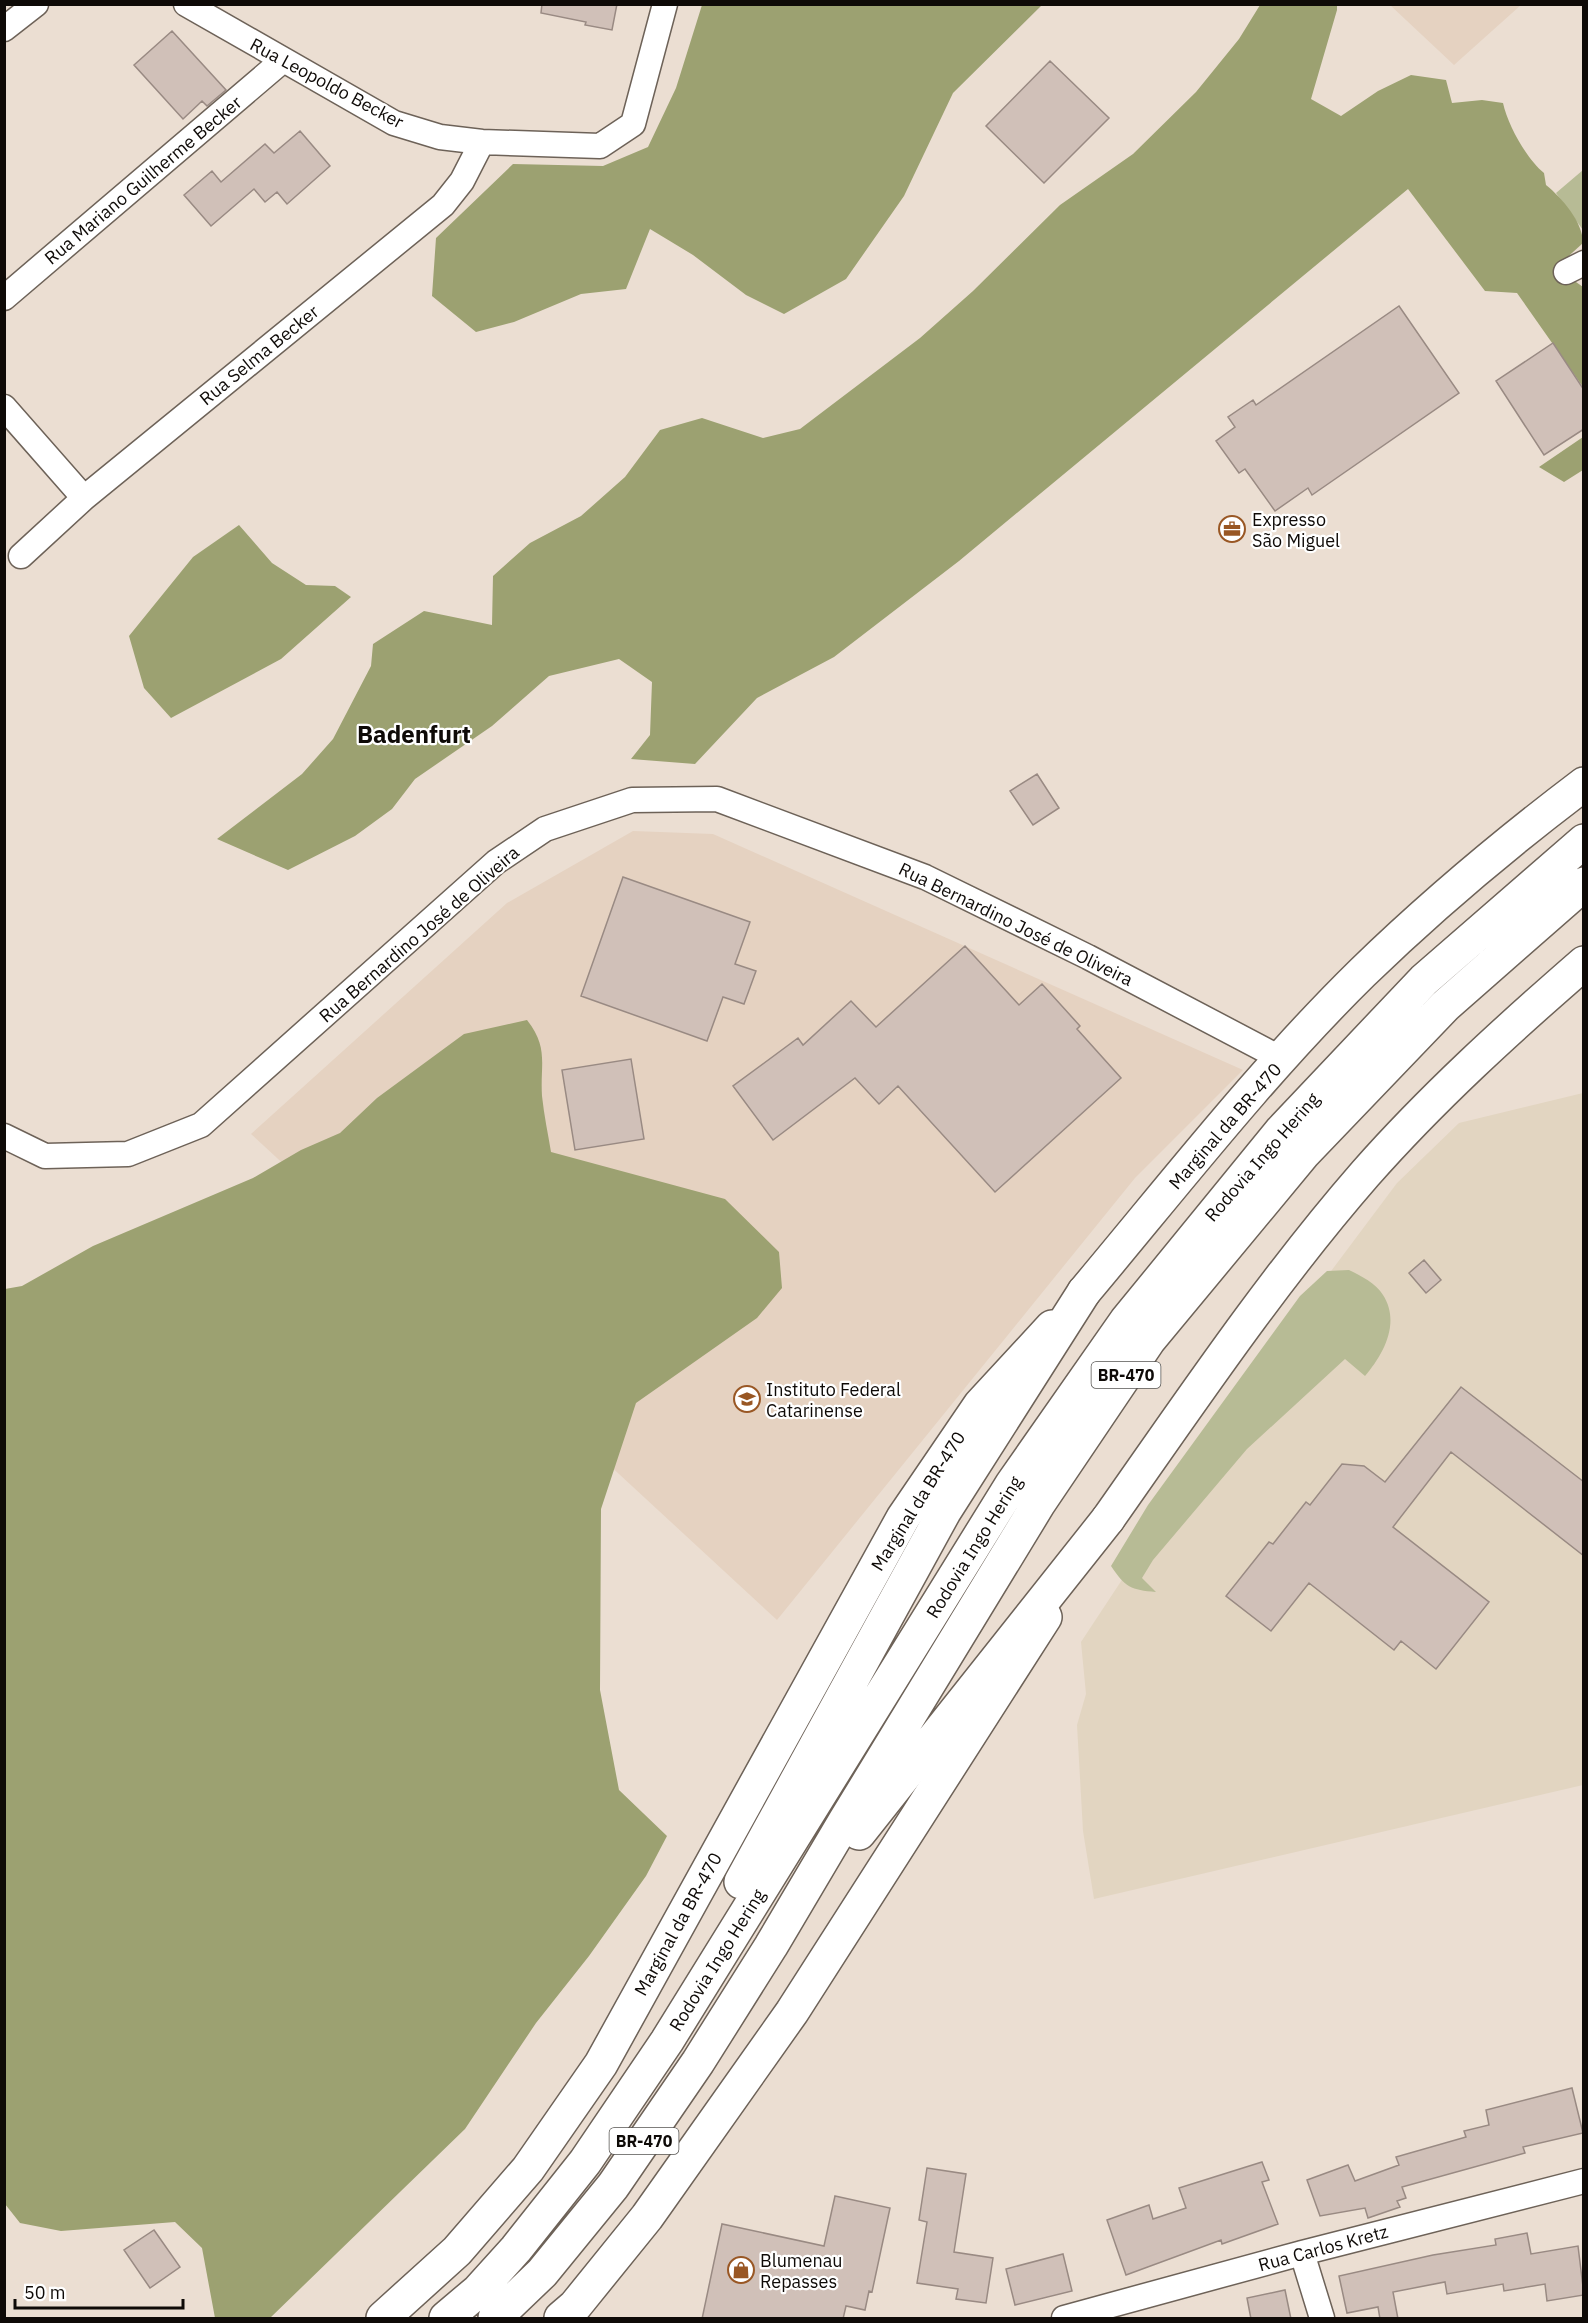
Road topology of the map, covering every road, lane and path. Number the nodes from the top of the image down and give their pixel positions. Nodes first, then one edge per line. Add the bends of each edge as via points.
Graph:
1 (36, 4) edge
2 (186, 4) edge
3 (665, 4) edge
4 (4, 29) edge
5 (282, 61) junction
6 (482, 142) junction
7 (4, 298) edge
8 (4, 407) edge
9 (84, 498) junction
10 (21, 556) dead end
11 (1584, 784) edge
12 (1584, 840) edge
13 (1584, 884) edge
14 (1584, 963) edge
15 (1282, 1059) junction
16 (4, 1136) edge
17 (1084, 1292) junction
18 (1108, 1519) junction
19 (771, 1946) junction
20 (667, 2041) junction
21 (1584, 2181) edge
22 (1302, 2253) junction
23 (575, 2314) edge
24 (383, 2319) edge
25 (446, 2319) edge
26 (495, 2319) edge
27 (1064, 2319) edge
28 (1322, 2319) edge

1 - 4 street
2 - 5 street, Rua Leopoldo Becker
3 - 6 street, Rua Leopoldo Becker via 633,124 600,146
5 - 6 street, Rua Leopoldo Becker via 394,123 440,137
5 - 7 street, Rua Mariano Guilherme Becker
6 - 9 street, Rua Selma Becker via 462,181 443,205
8 - 9 street
9 - 10 street, Rua Selma Becker
11 - 15 main road, Marginal da BR-470 via 1450,891 1361,975
12 - 20 main road, Rodovia Ingo Hering / BR-470 via 1424,980 1282,1130 1126,1321 1012,1484
13 - 19 main road, Rodovia Ingo Hering / BR-470 via 1445,1006 1312,1144 1149,1340 1039,1503
14 - 18 main road via 1472,1061 1360,1181 1244,1326
15 - 16 street, Rua Bernardino José de Oliveira via 925,877 717,798 632,800 545,829 496,862 201,1125 128,1154 45,1156
15 - 17 main road, Marginal da BR-470
17 - 20 main road via 944,1512 702,1954
17 - 24 main road, Marginal da BR-470 via 980,1405 903,1518 601,2064 528,2169 489,2215 457,2251
18 - 19 main road
18 - 23 main road via 792,2012
19 - 26 main road, Rodovia Ingo Hering / BR-470 via 613,2186 542,2273
20 - 25 main road, Rodovia Ingo Hering / BR-470 via 548,2211 478,2290
21 - 22 street, Rua Carlos Kretz
22 - 27 street, Rua Carlos Kretz
22 - 28 street

